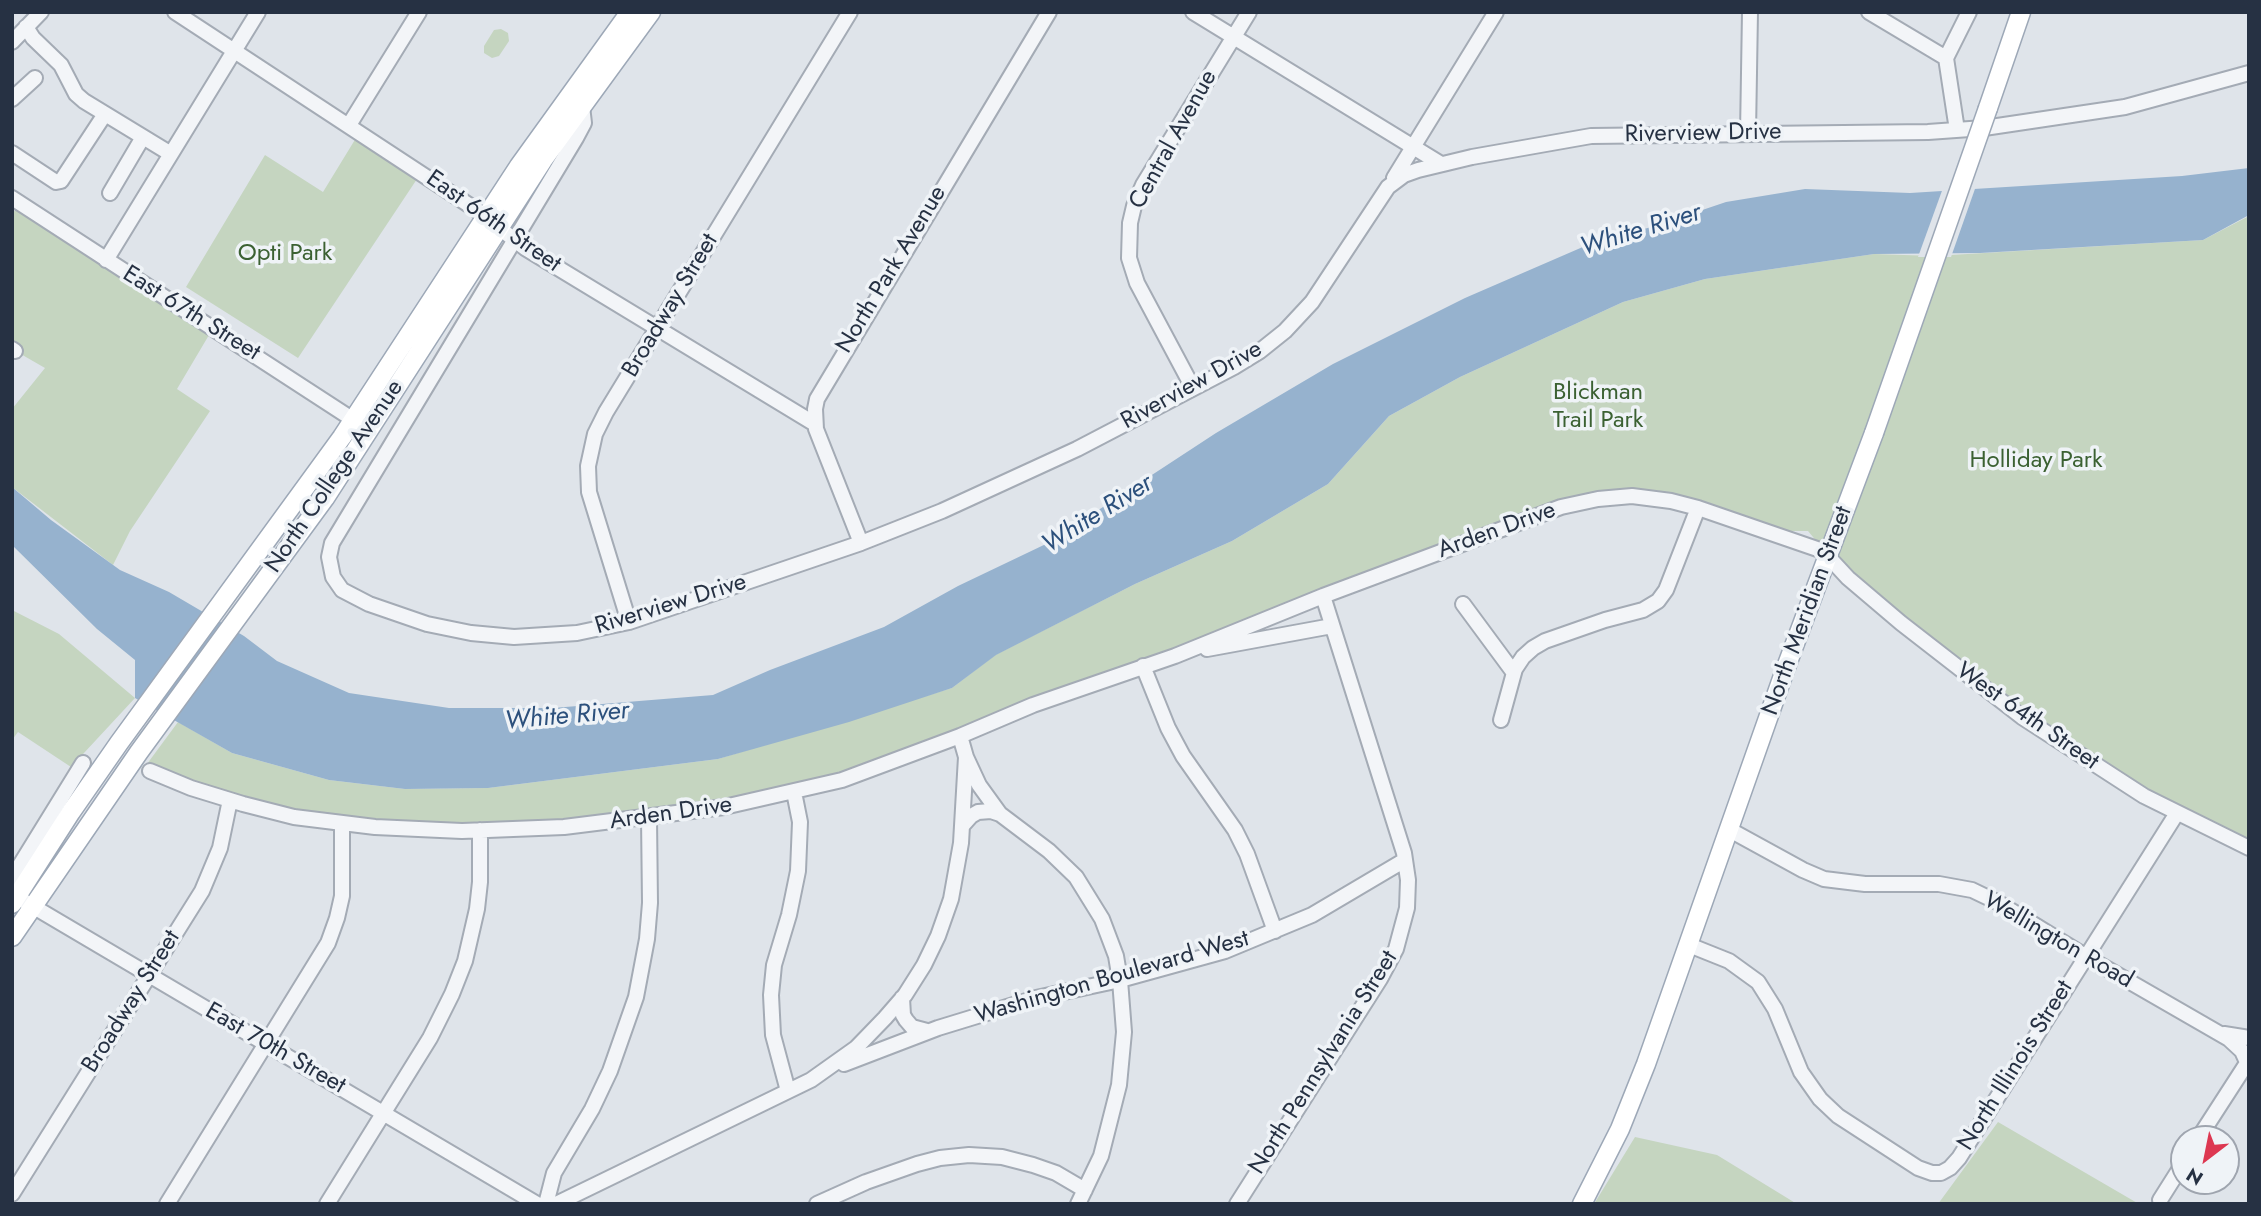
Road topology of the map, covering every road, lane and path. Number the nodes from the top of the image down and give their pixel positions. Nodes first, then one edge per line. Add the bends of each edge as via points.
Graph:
1 (41, 12) edge
2 (175, 12) edge
3 (258, 12) edge
4 (419, 12) edge
5 (630, 12) edge
6 (651, 12) edge
7 (850, 12) edge
8 (1049, 12) edge
9 (1193, 12) edge
10 (1249, 12) edge
11 (1496, 12) edge
12 (1750, 12) edge
13 (1870, 12) edge
14 (1969, 12) edge
15 (2021, 12) edge
16 (26, 27) junction
17 (1234, 37) junction
18 (12, 41) edge
19 (234, 52) junction
20 (1946, 58) junction
21 (2249, 73) edge
22 (35, 78) dead end
23 (12, 99) edge
24 (583, 106) junction
25 (105, 114) junction
26 (349, 125) junction
27 (1956, 130) junction
28 (1748, 133) junction
29 (143, 137) junction
30 (1415, 147) junction
31 (12, 153) edge
32 (171, 154) junction
33 (1441, 164) junction
34 (110, 193) dead end
35 (12, 198) edge
36 (1380, 198) junction
37 (493, 222) junction
38 (514, 239) junction
39 (106, 260) junction
40 (657, 328) junction
41 (1193, 388) junction
42 (354, 420) junction
43 (815, 424) junction
44 (369, 430) junction
45 (1698, 508) junction
46 (861, 542) junction
47 (1828, 555) junction
48 (1323, 596) junction
49 (1462, 604) dead end
50 (629, 622) junction
51 (1332, 626) junction
52 (1175, 656) junction
53 (1143, 666) junction
54 (1514, 673) junction
55 (1501, 720) dead end
56 (961, 736) junction
57 (966, 757) junction
58 (83, 763) dead end
59 (150, 771) dead end
60 (794, 792) junction
61 (230, 800) junction
62 (2177, 813) junction
63 (1000, 814) junction
64 (649, 818) junction
65 (342, 824) junction
66 (962, 826) junction
67 (480, 830) junction
68 (1730, 830) junction
69 (2249, 848) edge
70 (1405, 860) junction
71 (12, 878) edge
72 (18, 900) edge
73 (1275, 931) junction
74 (12, 937) edge
75 (1689, 945) junction
76 (2085, 956) junction
77 (149, 975) junction
78 (1120, 980) junction
79 (902, 998) junction
80 (2213, 1030) junction
81 (927, 1031) junction
82 (2249, 1038) edge
83 (266, 1044) junction
84 (2248, 1061) edge
85 (811, 1080) junction
86 (788, 1091) junction
87 (384, 1112) junction
88 (2207, 1125) edge
89 (2170, 1184) edge
90 (1085, 1190) junction
91 (12, 1194) edge
92 (2160, 1200) dead end
93 (167, 1204) edge
94 (327, 1204) edge
95 (537, 1204) edge
96 (546, 1204) edge
97 (556, 1204) edge
98 (817, 1204) edge
99 (1078, 1204) edge
100 (1237, 1204) edge
101 (1582, 1204) edge

1 - 16 street
2 - 19 street, East 66th Street
3 - 19 street
4 - 26 street
5 - 37 main road, North College Avenue via 530,150
6 - 24 main road, North College Avenue
7 - 40 street, Broadway Street
8 - 43 street, North Park Avenue via 823,385
9 - 17 street
10 - 17 street, Central Avenue
11 - 30 street
12 - 28 street
13 - 20 street
14 - 20 street
15 - 47 main road, North Meridian Street, bridge
16 - 18 street
16 - 25 street via 61,65 76,94
17 - 30 street
17 - 41 street, Central Avenue via 1139,194 1128,232 1129,258 1137,283
19 - 26 street, East 66th Street
19 - 32 street
20 - 27 street
21 - 27 street, Riverview Drive via 2125,107
22 - 23 street
24 - 37 main road, North College Avenue
24 - 38 street, Riverview Drive via 584,122
25 - 29 street
25 - 31 street via 61,181
26 - 37 street, East 66th Street
27 - 28 street, Riverview Drive
28 - 33 street, Riverview Drive via 1591,135
29 - 32 street
29 - 34 street
30 - 33 street
30 - 36 street
32 - 39 street
33 - 36 street, Riverview Drive via 1404,175
35 - 39 street, East 67th Street
36 - 41 street, Riverview Drive via 1320,291 1291,325 1253,356
37 - 38 street, East 66th Street
37 - 42 main road, North College Avenue
37 - 44 main road, North College Avenue
38 - 40 street, East 66th Street
38 - 50 street, Riverview Drive via 335,537 329,557 332,577 342,590 392,613 497,636 559,635
39 - 42 street, East 67th Street
40 - 43 street, East 66th Street
40 - 50 street, Broadway Street via 600,422 588,466 594,512
41 - 46 street, Riverview Drive via 1045,464
42 - 44 street, East 67th Street
42 - 72 main road, North College Avenue via 118,743
43 - 46 street
44 - 72 main road, North College Avenue via 325,498 139,752
45 - 47 street, Arden Drive
45 - 48 street, Arden Drive via 1632,496 1573,504
45 - 54 street via 1666,590 1656,604 1541,643 1523,657
46 - 50 street, Riverview Drive
47 - 62 street, West 64th Street via 1900,624 1984,690
47 - 68 main road, North Meridian Street
48 - 51 street, North Pennsylvania Street
48 - 52 street, Arden Drive
49 - 54 street
51 - 52 street, Arden Drive
51 - 70 street, North Pennsylvania Street
52 - 53 street, Arden Drive
53 - 56 street, Arden Drive
53 - 73 street via 1183,756 1247,854
54 - 55 street
56 - 57 street
56 - 60 street, Arden Drive via 853,777
57 - 63 street
57 - 66 street
58 - 71 street
59 - 61 street, Arden Drive
60 - 64 street, Arden Drive
60 - 86 street via 800,822 798,871 774,964 770,1009
61 - 65 street, Arden Drive
61 - 77 street, Broadway Street via 208,879
62 - 69 street, West 64th Street
62 - 76 street, North Illinois Street
63 - 66 street via 978,812
63 - 78 street via 1076,877 1102,919
64 - 67 street, Arden Drive
64 - 96 street via 650,903 636,998 610,1071 558,1166
65 - 67 street, Arden Drive
65 - 83 street via 343,882 334,926
66 - 79 street via 959,866 944,920 929,956
67 - 87 street via 477,908 459,978 437,1026
68 - 75 main road, North Meridian Street
68 - 76 street, Wellington Road via 1824,879 1972,890
70 - 73 street, Washington Boulevard West
70 - 100 street, North Pennsylvania Street via 1407,908 1391,961
72 - 74 main road, North College Avenue
72 - 77 street, East 70th Street
73 - 78 street, Washington Boulevard West via 1225,951
75 - 76 street, North Illinois Street via 1729,961 1758,982 1807,1082 1838,1116 1932,1173 1941,1173 1959,1158
75 - 101 main road, North Meridian Street via 1620,1129
76 - 80 street, Wellington Road
77 - 83 street, East 70th Street
77 - 91 street, Broadway Street
78 - 81 street, Washington Boulevard West via 1036,998
78 - 90 street via 1124,1032 1119,1085 1109,1130
79 - 81 street via 906,1020
79 - 85 street via 866,1039
80 - 82 street
80 - 84 street, Wellington Road via 2239,1048
81 - 85 street, Washington Boulevard West
83 - 87 street, East 70th Street
83 - 93 street
84 - 88 street
85 - 86 street
86 - 97 street
87 - 94 street
87 - 95 street, East 70th Street
89 - 92 street
90 - 98 street via 1026,1163 969,1155 917,1164
90 - 99 street

